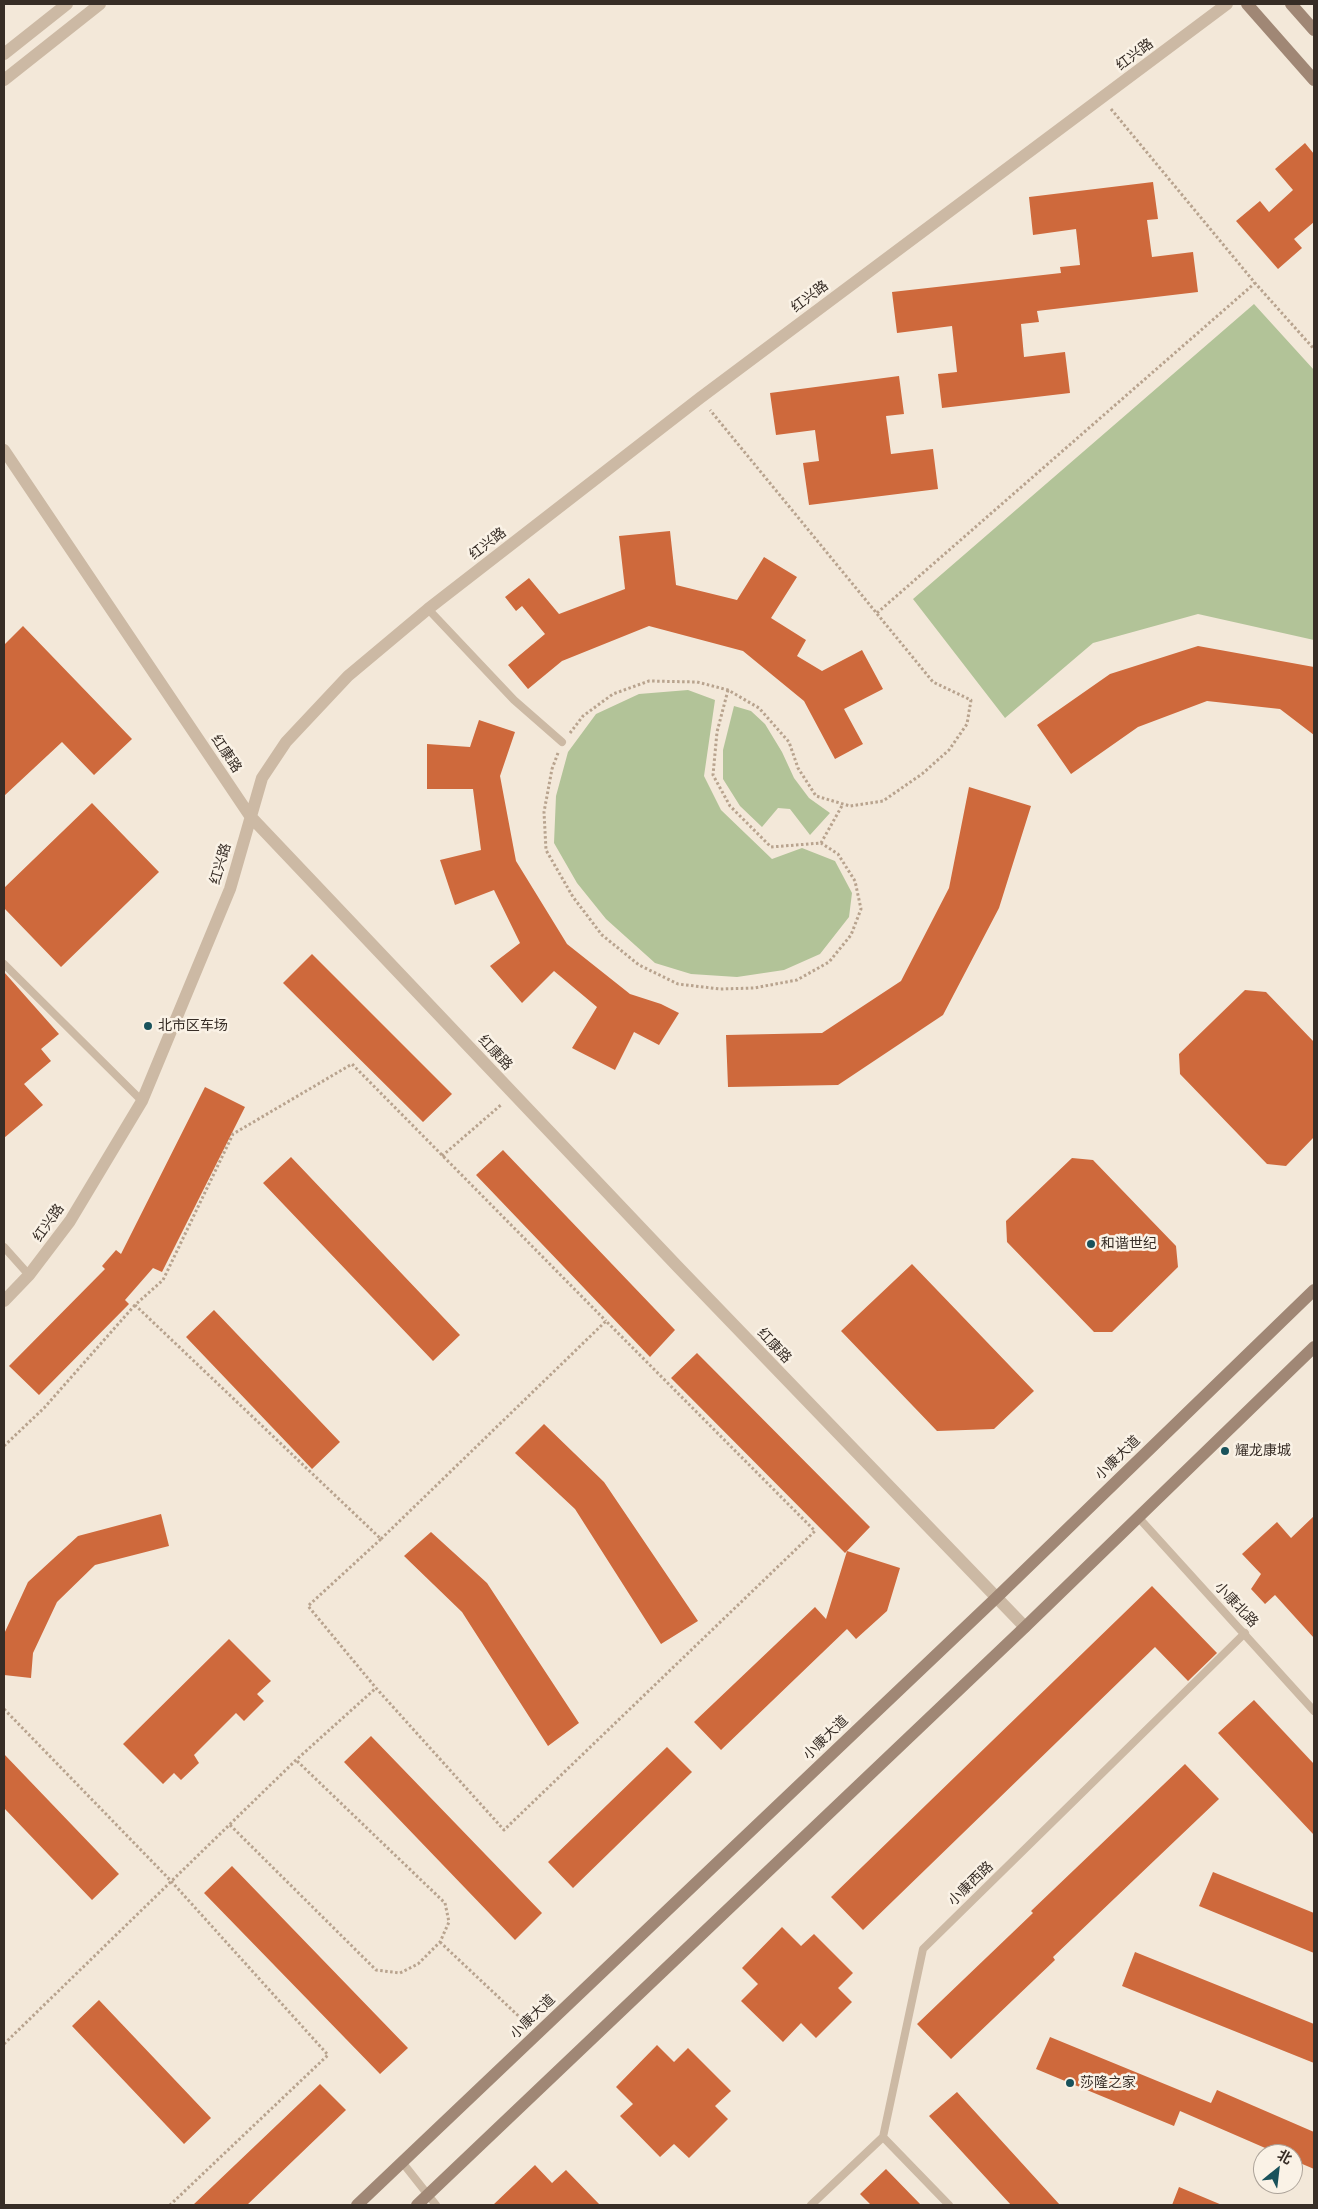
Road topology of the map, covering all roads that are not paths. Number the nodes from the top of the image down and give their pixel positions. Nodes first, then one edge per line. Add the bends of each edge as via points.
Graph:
1 (67, 4) edge
2 (100, 4) edge
3 (1227, 4) edge
4 (1247, 4) edge
5 (1291, 4) edge
6 (1314, 30) edge
7 (4, 54) edge
8 (4, 80) edge
9 (1314, 80) edge
10 (4, 450) edge
11 (428, 609) junction
12 (562, 742) road end
13 (250, 816) junction
14 (4, 964) edge
15 (142, 1101) junction
16 (4, 1247) edge
17 (29, 1276) junction
18 (1314, 1290) edge
19 (4, 1301) edge
20 (1314, 1347) edge
21 (1138, 1517) junction
22 (996, 1598) junction
23 (1025, 1627) junction
24 (1245, 1633) junction
25 (1314, 1710) edge
26 (883, 2137) junction
27 (402, 2162) junction
28 (427, 2196) junction
29 (356, 2205) edge
30 (417, 2205) edge
31 (436, 2205) edge
32 (810, 2205) edge
33 (948, 2205) edge

1 - 7 street
2 - 8 street
3 - 11 street, 红兴路 via 700,398
4 - 9 main road
5 - 6 main road
10 - 13 street, 红康路
11 - 12 lane via 514,700
11 - 13 street, 红兴路 via 348,676 286,742 262,778
13 - 15 street, 红兴路 via 230,889
13 - 22 street, 红康路
14 - 15 lane
15 - 17 street, 红兴路 via 70,1221
16 - 17 lane
17 - 19 street, 红兴路
18 - 22 main road, 小康大道
20 - 21 main road
21 - 23 main road
21 - 24 lane, 小康北路
22 - 23 street, 红康路
22 - 27 main road, 小康大道
23 - 28 main road
24 - 25 lane, 小康北路
24 - 26 lane, 小康西路 via 923,1949
26 - 32 lane
26 - 33 lane
27 - 28 lane
27 - 29 main road, 小康大道
28 - 30 main road
28 - 31 lane

